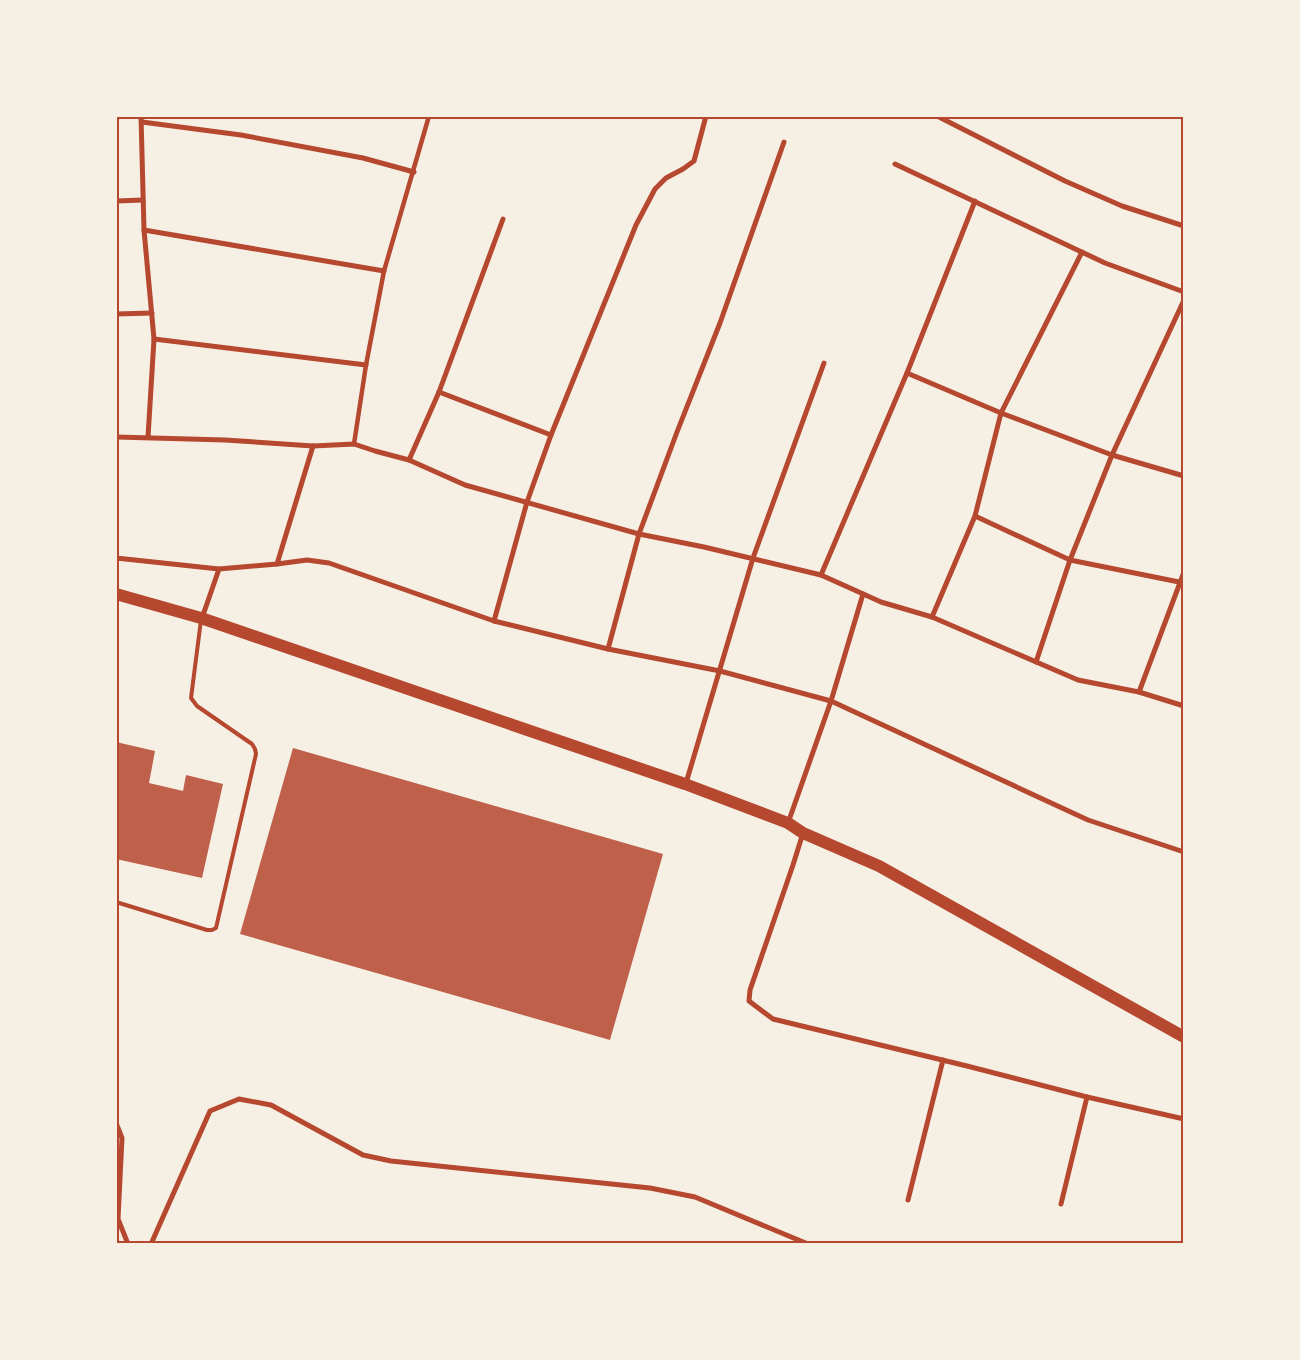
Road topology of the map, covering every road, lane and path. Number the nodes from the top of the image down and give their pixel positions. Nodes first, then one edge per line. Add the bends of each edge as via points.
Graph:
1 (429, 116) edge
2 (706, 116) edge
3 (937, 116) edge
4 (141, 119) edge
5 (1184, 139) edge
6 (784, 142) dead end
7 (1184, 146) edge
8 (895, 164) dead end
9 (414, 172) junction
10 (143, 200) junction
11 (116, 201) edge
12 (975, 201) junction
13 (503, 219) dead end
14 (1184, 226) edge
15 (144, 230) junction
16 (1082, 252) junction
17 (384, 271) junction
18 (1184, 292) edge
19 (1184, 300) edge
20 (152, 313) junction
21 (116, 314) edge
22 (154, 339) junction
23 (824, 363) dead end
24 (366, 365) junction
25 (907, 373) junction
26 (439, 392) junction
27 (1001, 413) junction
28 (551, 434) junction
29 (116, 437) edge
30 (148, 437) junction
31 (354, 444) junction
32 (313, 446) junction
33 (1112, 455) junction
34 (409, 460) junction
35 (1184, 476) edge
36 (527, 502) junction
37 (975, 516) junction
38 (639, 534) junction
39 (116, 558) edge
40 (753, 558) junction
41 (1070, 560) junction
42 (277, 564) junction
43 (219, 569) junction
44 (1184, 572) edge
45 (820, 575) junction
46 (1182, 583) edge
47 (116, 594) edge
48 (863, 594) junction
49 (932, 617) junction
50 (201, 618) junction
51 (494, 621) junction
52 (608, 649) junction
53 (1036, 662) junction
54 (720, 671) junction
55 (1139, 692) junction
56 (831, 701) junction
57 (1184, 706) edge
58 (685, 784) junction
59 (788, 823) junction
60 (803, 833) junction
61 (1184, 852) edge
62 (116, 902) edge
63 (1184, 1037) edge
64 (944, 1060) junction
65 (1087, 1097) junction
66 (1184, 1119) edge
67 (116, 1124) edge
68 (908, 1200) dead end
69 (1061, 1204) dead end
70 (128, 1244) edge
71 (151, 1244) edge
72 (808, 1244) edge

1 - 9 street
2 - 28 street via 694,161 666,178 655,189 636,225
3 - 14 street via 1065,181 1122,206
4 - 9 street via 363,158
4 - 10 street
5 - 7 street
6 - 38 street via 720,323
8 - 12 street
9 - 17 street
10 - 11 street
10 - 15 street
12 - 16 street
12 - 25 street
13 - 26 street
15 - 17 street
15 - 20 street
16 - 18 street
16 - 27 street
17 - 24 street
19 - 33 street
20 - 21 street
20 - 22 street
22 - 24 street
22 - 30 street
23 - 40 street
24 - 31 street
25 - 27 street
25 - 45 street
26 - 28 street
26 - 34 street
27 - 33 street
27 - 37 street
28 - 36 street
29 - 30 street
30 - 32 street
31 - 32 street
31 - 34 street
32 - 42 street
33 - 35 street
33 - 41 street
34 - 36 street via 466,485
36 - 38 street
36 - 51 street
37 - 41 street
37 - 49 street
38 - 40 street
38 - 52 street
39 - 43 street
40 - 45 street
40 - 54 street
41 - 46 street
41 - 53 street
42 - 43 street
42 - 51 street via 307,560 328,563
43 - 50 street
44 - 46 street
45 - 48 street
46 - 55 street
47 - 50 main road
48 - 49 street
48 - 56 street
49 - 53 street
50 - 58 main road
50 - 62 lane via 191,698 197,706 252,744 256,754 216,928 207,930
51 - 52 street
52 - 54 street
53 - 55 street via 1078,680
54 - 56 street
54 - 58 street
55 - 57 street
56 - 59 street
56 - 61 street via 1088,820
58 - 59 main road
59 - 60 main road
60 - 63 main road via 879,866
60 - 64 street via 749,1000 773,1019
64 - 65 street
64 - 68 street
65 - 66 street
65 - 69 street
67 - 70 street via 122,1138 118,1219
71 - 72 street via 210,1111 239,1099 270,1105 363,1155 391,1161 650,1188 695,1197

